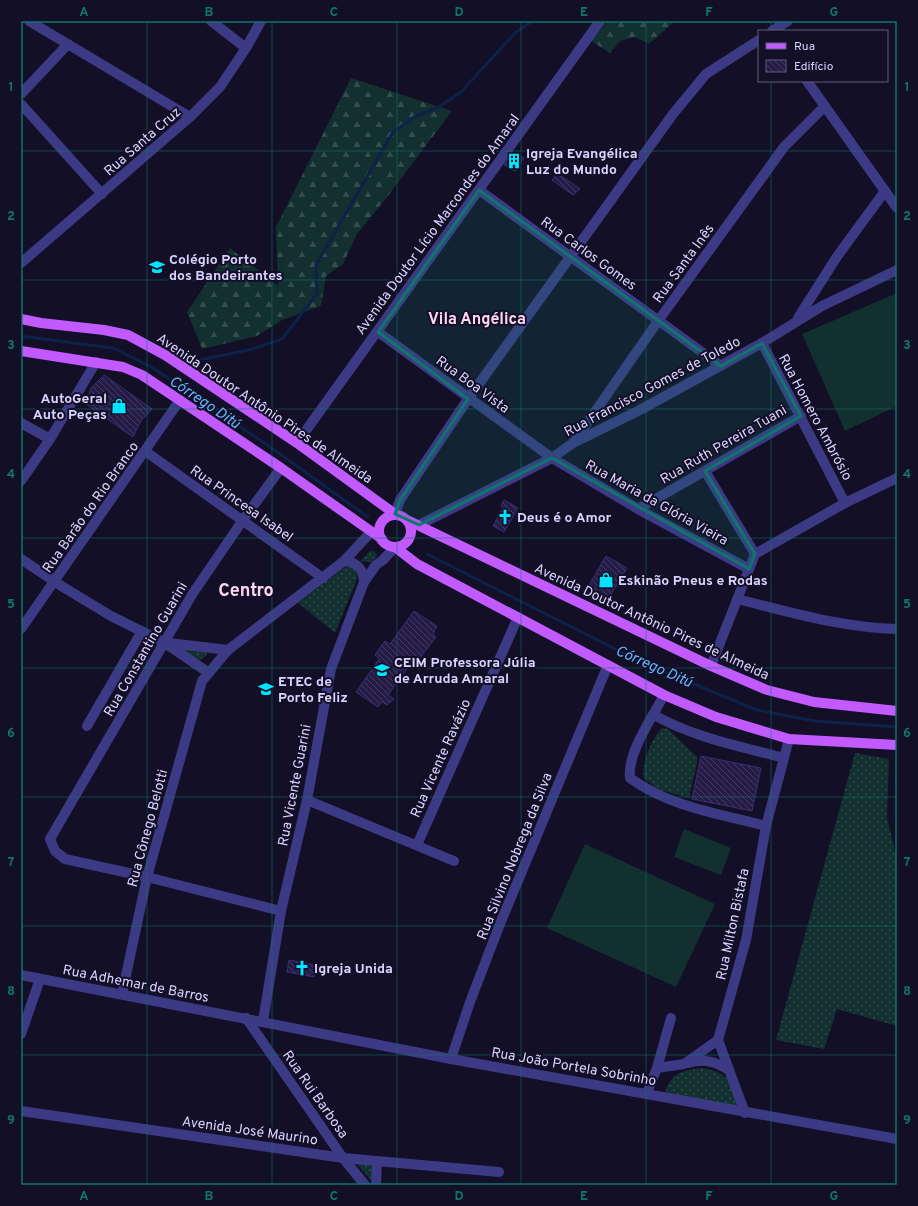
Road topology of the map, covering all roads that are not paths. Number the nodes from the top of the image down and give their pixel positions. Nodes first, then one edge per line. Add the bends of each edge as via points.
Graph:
1 (29, 21) edge
2 (211, 21) edge
3 (261, 21) edge
4 (600, 21) edge
5 (788, 21) edge
6 (774, 30) edge
7 (758, 41) edge
8 (68, 44) junction
9 (246, 48) junction
10 (808, 82) edge
11 (21, 94) edge
12 (21, 104) edge
13 (825, 106) junction
14 (190, 117) junction
15 (479, 190) junction
16 (885, 191) junction
17 (102, 194) junction
18 (897, 208) edge
19 (570, 257) junction
20 (21, 263) edge
21 (897, 270) edge
22 (21, 319) edge
23 (797, 320) junction
24 (658, 321) junction
25 (378, 332) junction
26 (762, 343) junction
27 (21, 352) edge
28 (96, 362) junction
29 (721, 366) junction
30 (468, 399) junction
31 (180, 400) junction
32 (801, 416) junction
33 (21, 422) edge
34 (50, 439) junction
35 (297, 444) junction
36 (573, 444) junction
37 (145, 451) junction
38 (552, 458) junction
39 (281, 468) junction
40 (705, 471) junction
41 (897, 478) edge
42 (21, 481) edge
43 (845, 503) junction
44 (638, 509) junction
45 (395, 514) junction
46 (243, 520) junction
47 (407, 520) junction
48 (419, 525) junction
49 (371, 532) junction
50 (382, 539) junction
51 (395, 547) junction
52 (755, 554) junction
53 (21, 559) edge
54 (344, 561) junction
55 (749, 569) junction
56 (323, 578) junction
57 (54, 582) junction
58 (364, 582) junction
59 (737, 599) junction
60 (518, 617) junction
61 (21, 629) edge
62 (897, 629) edge
63 (142, 631) junction
64 (165, 643) junction
65 (228, 650) junction
66 (608, 665) junction
67 (711, 666) junction
68 (209, 673) junction
69 (664, 695) junction
70 (897, 711) edge
71 (654, 715) junction
72 (87, 726) dead end
73 (789, 739) junction
74 (897, 745) edge
75 (784, 758) junction
76 (307, 800) junction
77 (766, 826) junction
78 (417, 845) junction
79 (454, 861) dead end
80 (147, 877) junction
81 (281, 912) junction
82 (21, 975) edge
83 (40, 979) junction
84 (122, 994) junction
85 (246, 1018) junction
86 (671, 1018) dead end
87 (263, 1021) junction
88 (21, 1034) edge
89 (718, 1040) junction
90 (451, 1059) junction
91 (684, 1064) junction
92 (657, 1068) junction
93 (729, 1070) junction
94 (648, 1093) junction
95 (21, 1111) edge
96 (745, 1112) junction
97 (897, 1139) edge
98 (342, 1158) junction
99 (378, 1161) junction
100 (499, 1172) dead end
101 (365, 1185) edge
102 (376, 1185) edge

1 - 8 street
2 - 9 street
3 - 9 street, Rua Santa Cruz
4 - 15 street, Avenida Doutor Lício Marcondes do Amaral
5 - 6 street
7 - 19 street via 706,74 673,114
8 - 11 street
8 - 14 street
9 - 14 street, Rua Santa Cruz via 220,87
10 - 13 street
12 - 17 street
13 - 16 street
13 - 24 street, Rua Santa Inês via 784,147
14 - 17 street, Rua Santa Cruz
15 - 19 street, Rua Carlos Gomes
15 - 25 street, Avenida Doutor Lício Marcondes do Amaral
16 - 18 street
16 - 23 street via 836,258
17 - 20 street, Rua Santa Cruz
19 - 24 street, Rua Carlos Gomes
19 - 30 street
21 - 23 street, Rua Francisco Gomes de Toledo
22 - 35 main road, Avenida Doutor Antônio Pires de Almeida via 128,335 165,355
23 - 26 street, Rua Francisco Gomes de Toledo
24 - 29 street, Rua Carlos Gomes
24 - 36 street, Rua Santa Inês
25 - 30 street, Rua Boa Vista
25 - 35 street, Avenida Doutor Lício Marcondes do Amaral
26 - 29 street, Rua Francisco Gomes de Toledo
26 - 32 street, Rua Homero Ambrósio
27 - 28 main road
28 - 31 main road via 122,367 142,375
28 - 34 street
29 - 36 street, Rua Francisco Gomes de Toledo
30 - 38 street, Rua Boa Vista
30 - 45 street via 400,500
31 - 37 street, Rua Barão do Rio Branco
31 - 39 main road
32 - 40 street, Rua Ruth Pereira Tuani
32 - 43 street, Rua Homero Ambrósio
33 - 34 street
34 - 42 street
35 - 45 main road, Avenida Doutor Antônio Pires de Almeida
36 - 38 street, Rua Francisco Gomes de Toledo
37 - 46 street, Rua Princesa Isabel
37 - 57 street, Rua Barão do Rio Branco
38 - 44 street, Rua Maria da Glória Vieira
38 - 48 street, Rua Francisco Gomes de Toledo
39 - 46 street, Rua Constantino Guarini
39 - 49 main road
40 - 44 street, Rua Ruth Pereira Tuani
40 - 52 street
41 - 43 street
43 - 52 street
44 - 55 street, Rua Maria da Glória Vieira
45 - 47 main road
45 - 50 main road via 382,522 379,533
46 - 56 street, Rua Princesa Isabel
46 - 64 street, Rua Constantino Guarini via 193,593
47 - 48 main road, Avenida Doutor Antônio Pires de Almeida
47 - 51 main road via 411,527 410,538 403,545
48 - 67 main road, Avenida Doutor Antônio Pires de Almeida
49 - 50 main road
49 - 54 street, Rua Cônego Belotti
50 - 51 main road
51 - 58 street, Rua Vicente Guarini via 376,565
51 - 60 main road via 417,564
52 - 55 street
53 - 57 street
54 - 56 street, Rua Cônego Belotti
54 - 58 street via 357,564
55 - 59 street
56 - 65 street, Rua Cônego Belotti
57 - 61 street, Rua Barão do Rio Branco
57 - 63 street
58 - 76 street, Rua Vicente Guarini via 331,669
59 - 62 street via 850,625
59 - 67 street
60 - 66 main road
60 - 78 street, Rua Vicente Ravázio
63 - 64 street
63 - 72 street
64 - 65 street
64 - 68 street
64 - 80 street, Rua Constantino Guarini via 50,840 55,851 64,859
65 - 68 street, Rua Cônego Belotti
66 - 69 main road
66 - 90 street, Rua Silvino Nobrega da Silva via 500,924
67 - 70 main road, Avenida Doutor Antônio Pires de Almeida via 767,690 814,702
68 - 80 street, Rua Cônego Belotti via 202,681
69 - 71 street
69 - 73 main road via 716,717
71 - 75 street via 696,735
71 - 77 street via 633,755 629,769 630,778 649,792
73 - 74 main road
73 - 75 street, Rua Milton Bistafa
75 - 77 street, Rua Milton Bistafa
76 - 78 street
76 - 81 street, Rua Vicente Guarini
77 - 89 street, Rua Milton Bistafa via 746,940
78 - 79 street
80 - 81 street
80 - 84 street, Rua Cônego Belotti
81 - 87 street, Rua Vicente Guarini
82 - 83 street, Rua Adhemar de Barros
83 - 84 street, Rua Adhemar de Barros
83 - 88 street
84 - 85 street, Rua Adhemar de Barros
85 - 87 street, Rua João Portela Sobrinho
85 - 98 street, Rua Rui Barbosa
86 - 92 street
87 - 90 street, Rua João Portela Sobrinho
89 - 91 street
89 - 93 street
90 - 94 street, Rua João Portela Sobrinho
91 - 92 street
91 - 93 street via 698,1060 717,1062
92 - 94 street
93 - 96 street
94 - 96 street, Rua João Portela Sobrinho
95 - 98 street, Avenida José Maurino
96 - 97 street, Rua João Portela Sobrinho
98 - 99 street, Avenida José Maurino
98 - 101 street, Rua Rui Barbosa
99 - 100 street, Avenida José Maurino
99 - 102 street

